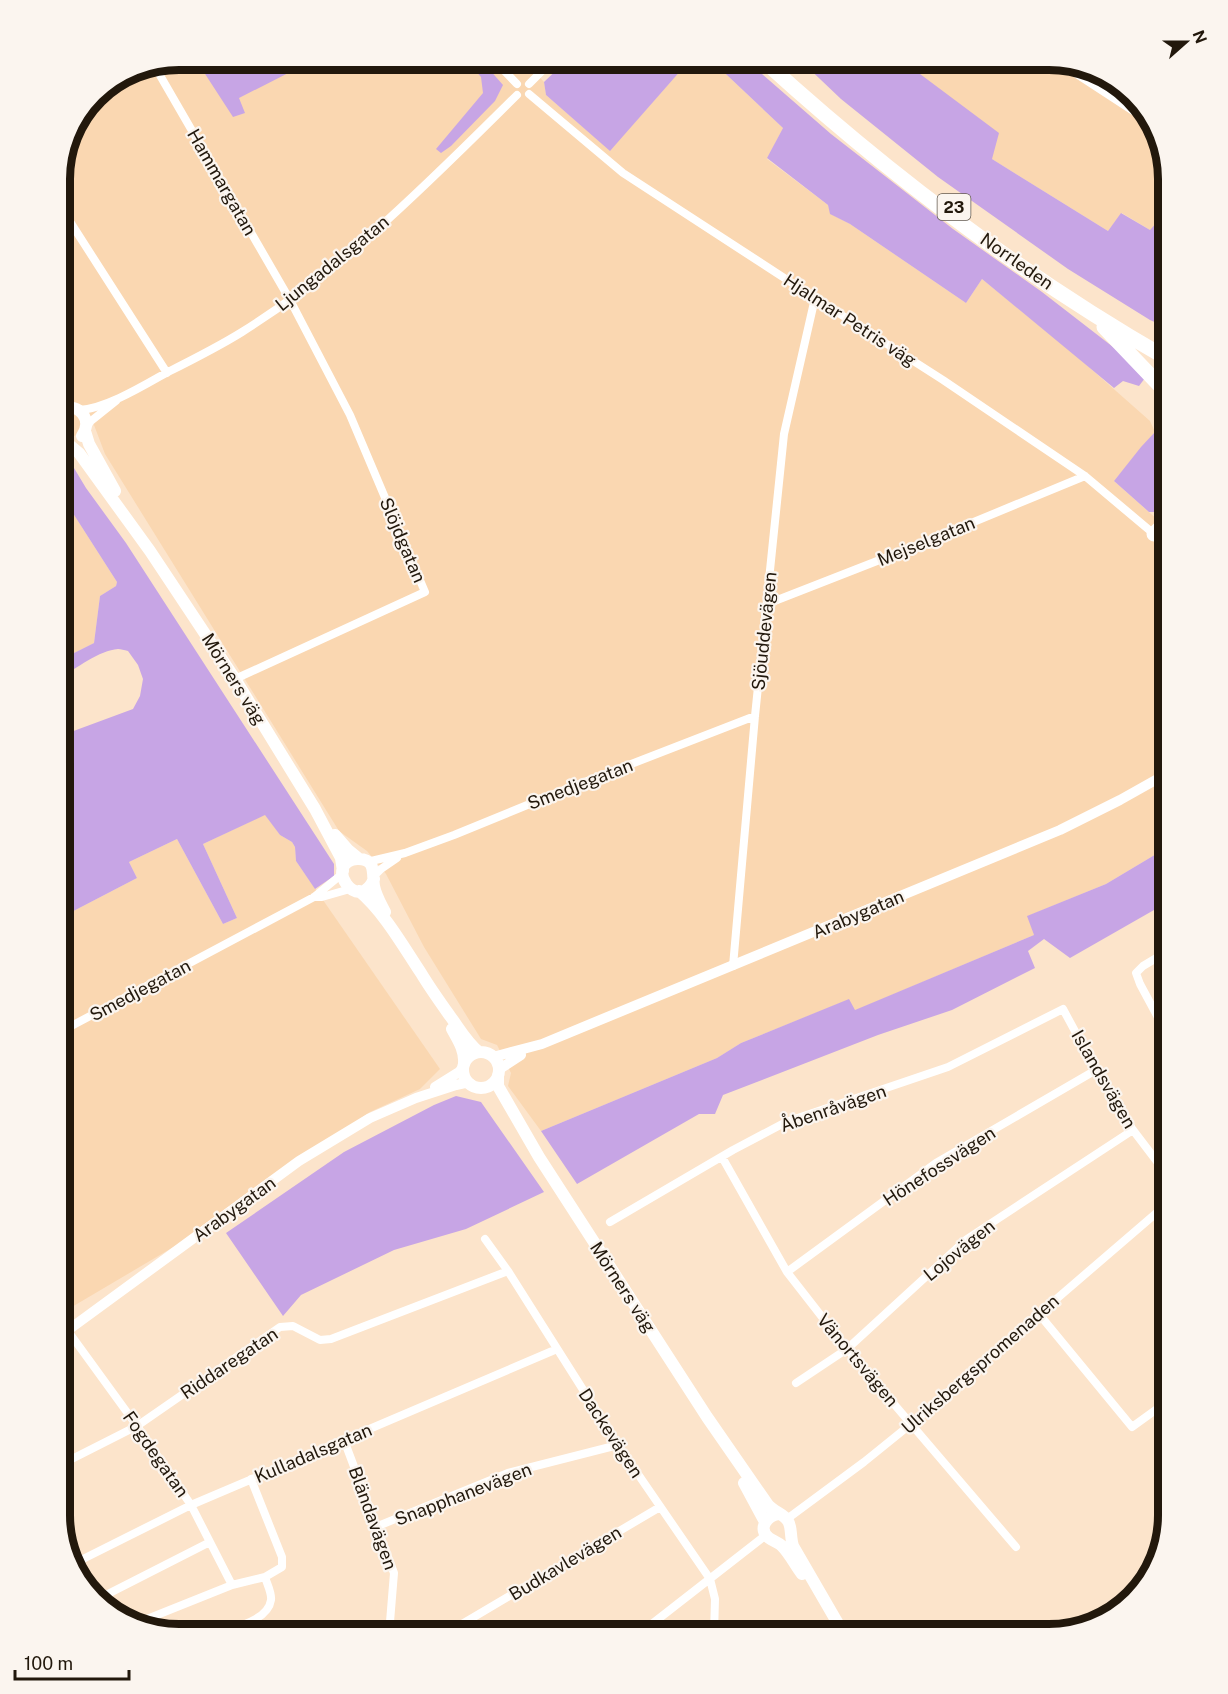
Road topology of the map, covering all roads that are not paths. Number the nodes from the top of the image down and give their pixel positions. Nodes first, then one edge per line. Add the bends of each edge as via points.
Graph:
1 (505, 71) edge
2 (542, 71) edge
3 (776, 71) edge
4 (787, 71) edge
5 (159, 73) edge
6 (1077, 74) edge
7 (518, 84) junction
8 (529, 84) junction
9 (529, 94) junction
10 (517, 95) junction
11 (1132, 110) edge
12 (71, 223) edge
13 (814, 298) junction
14 (290, 300) junction
15 (1084, 308) junction
16 (1158, 344) edge
17 (1158, 353) edge
18 (167, 373) junction
19 (1158, 384) edge
20 (122, 397) junction
21 (71, 407) edge
22 (71, 408) edge
23 (86, 430) junction
24 (71, 441) edge
25 (71, 447) edge
26 (1085, 476) junction
27 (1158, 536) edge
28 (150, 551) junction
29 (767, 604) junction
30 (235, 679) junction
31 (755, 716) junction
32 (1158, 779) edge
33 (315, 809) junction
34 (405, 854) junction
35 (363, 860) junction
36 (343, 872) junction
37 (374, 877) junction
38 (354, 890) junction
39 (314, 897) junction
40 (396, 935) junction
41 (1158, 957) edge
42 (733, 966) junction
43 (425, 980) junction
44 (1063, 1009) joint
45 (1158, 1017) edge
46 (70, 1026) edge
47 (542, 1044) junction
48 (479, 1052) junction
49 (494, 1057) junction
50 (464, 1065) junction
51 (1096, 1070) junction
52 (498, 1072) junction
53 (477, 1086) junction
54 (416, 1098) junction
55 (1133, 1130) junction
56 (538, 1157) junction
57 (722, 1157) junction
58 (1158, 1163) edge
59 (1158, 1212) edge
60 (610, 1222) dead end
61 (485, 1239) dead end
62 (508, 1271) junction
63 (787, 1272) junction
64 (1039, 1314) junction
65 (70, 1329) edge
66 (70, 1342) edge
67 (557, 1349) junction
68 (847, 1349) junction
69 (796, 1383) dead end
70 (1158, 1408) edge
71 (706, 1417) junction
72 (911, 1424) junction
73 (137, 1426) junction
74 (344, 1440) junction
75 (618, 1445) junction
76 (70, 1461) edge
77 (251, 1479) junction
78 (191, 1504) junction
79 (660, 1507) junction
80 (765, 1522) junction
81 (785, 1522) junction
82 (378, 1526) junction
83 (770, 1538) junction
84 (210, 1542) junction
85 (1016, 1547) dead end
86 (81, 1560) edge
87 (265, 1577) junction
88 (710, 1579) junction
89 (232, 1585) junction
90 (106, 1595) edge
91 (148, 1619) edge
92 (245, 1623) edge
93 (390, 1623) edge
94 (463, 1623) edge
95 (652, 1624) edge
96 (714, 1624) edge
97 (837, 1624) edge
98 (838, 1624) edge

1 - 7 street
2 - 8 street
3 - 15 highway, Norrleden / 23 via 904,178
4 - 16 highway, Norrleden / 23 via 868,141 976,224
5 - 14 street, Hammargatan
6 - 11 street
7 - 8 street
7 - 10 street
8 - 9 street
9 - 10 street via 524,98
9 - 13 street, Hjalmar Petris väg via 623,173
10 - 14 street, Ljungadalsgatan via 351,253
12 - 18 street
13 - 26 street, Hjalmar Petris väg
13 - 29 street, Sjöuddevägen via 784,434
14 - 18 street, Ljungadalsgatan via 242,333
14 - 30 street, Slöjdgatan via 350,415 425,592
15 - 17 highway, Norrleden / 23
15 - 19 highway
18 - 20 street, Ljungadalsgatan
20 - 21 street, Ljungadalsgatan via 86,410
20 - 23 street, Ljungadalsgatan via 91,421
22 - 23 main road, Mörners väg via 84,415
23 - 24 main road via 78,440
23 - 28 main road, Mörners väg via 96,458
25 - 28 main road, Mörners väg via 79,453
26 - 27 street, Hjalmar Petris väg
26 - 29 street, Mejselgatan
28 - 30 main road, Mörners väg
29 - 31 street, Sjöuddevägen
30 - 33 main road, Mörners väg
31 - 34 street, Smedjegatan
31 - 42 street, Sjöuddevägen
32 - 42 street, Arabygatan via 1060,830
33 - 35 main road, Mörners väg via 343,845
33 - 36 main road, Mörners väg via 341,858
34 - 35 street, Smedjegatan
34 - 37 street, Smedjegatan
35 - 36 main road via 350,861
35 - 37 main road via 373,867
36 - 38 main road via 344,882
36 - 39 street, Smedjegatan
37 - 38 main road via 368,888
37 - 40 main road via 377,895
38 - 39 street, Smedjegatan
38 - 40 main road via 373,905
39 - 46 street, Smedjegatan
40 - 43 main road
41 - 45 street via 1136,972
42 - 47 street, Arabygatan
43 - 48 main road
43 - 50 main road via 462,1049
44 - 51 street, Islandsvägen
44 - 57 street, Åbenråvägen via 948,1067 786,1122
47 - 49 street, Arabygatan
47 - 52 street, Arabygatan
48 - 49 main road
48 - 50 main road via 472,1054
49 - 52 main road
50 - 53 main road via 464,1076
50 - 54 street, Arabygatan via 455,1076
51 - 55 street, Islandsvägen
51 - 63 street, Hönefossvägen via 936,1163
52 - 53 main road via 490,1085
52 - 56 main road, Mörners väg via 498,1086
53 - 54 street, Arabygatan via 465,1083
53 - 56 main road, Mörners väg via 491,1093
54 - 65 street, Arabygatan via 370,1119 299,1161
55 - 58 street, Islandsvägen
55 - 68 street, Lojovägen via 967,1239
56 - 71 main road, Mörners väg
57 - 60 street, Åbenråvägen
57 - 63 street, Vänortsvägen
59 - 64 street, Ulriksbergspromenaden
61 - 62 street, Dackevägen
62 - 67 street, Dackevägen
62 - 73 street, Riddaregatan via 331,1339 320,1341 293,1326 280,1327
63 - 68 street, Vänortsvägen
64 - 70 street via 1132,1427
64 - 72 street, Ulriksbergspromenaden
66 - 73 street, Fogdegatan
67 - 74 street, Kulladalsgatan
67 - 75 street, Dackevägen
68 - 69 street, Lojovägen
68 - 72 street, Vänortsvägen
71 - 80 main road, Mörners väg
71 - 81 main road, Mörners väg via 768,1505
72 - 81 street, Ulriksbergspromenaden
72 - 85 street, Vänortsvägen
73 - 76 street, Riddaregatan
73 - 78 street, Fogdegatan
74 - 77 street, Kulladalsgatan
74 - 82 street, Bländavägen
75 - 79 street, Dackevägen
75 - 82 street, Snapphanevägen via 508,1473
77 - 78 street, Kulladalsgatan
77 - 87 street via 282,1557 282,1567
78 - 84 street, Fogdegatan
78 - 86 street, Kulladalsgatan
79 - 88 street, Dackevägen
79 - 94 street, Budkavlevägen
80 - 81 main road via 770,1516
80 - 83 main road via 764,1530
81 - 83 main road via 784,1539
81 - 98 main road, Mörners väg via 793,1545
82 - 93 street, Bländavägen via 394,1573
83 - 88 street
83 - 97 main road, Mörners väg via 785,1551
84 - 89 street, Fogdegatan
84 - 90 street
87 - 89 street
87 - 92 street via 271,1598 268,1609 261,1617
88 - 95 street
88 - 96 street, Dackevägen via 715,1599
89 - 91 street

